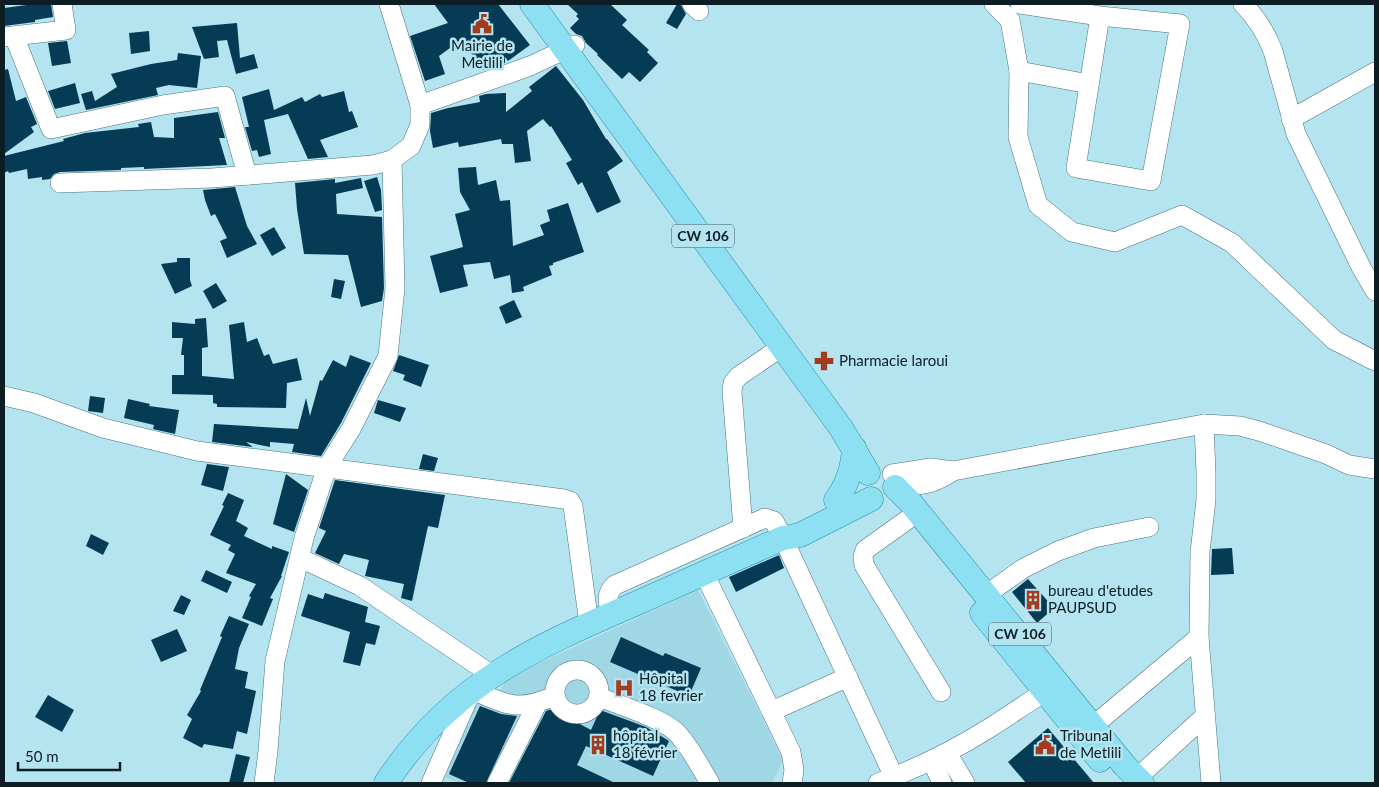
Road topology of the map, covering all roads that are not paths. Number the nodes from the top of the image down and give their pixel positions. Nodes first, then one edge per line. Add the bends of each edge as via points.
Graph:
1 (62, 4) edge
2 (390, 4) edge
3 (532, 4) edge
4 (544, 4) edge
5 (994, 4) edge
6 (1020, 4) edge
7 (1242, 4) edge
8 (1100, 16) junction
9 (9, 36) edge
10 (570, 47) junction
11 (1019, 71) junction
12 (1375, 72) edge
13 (1089, 84) junction
14 (420, 105) junction
15 (1291, 119) junction
16 (392, 160) junction
17 (247, 175) junction
18 (60, 183) dead end
19 (1375, 291) edge
20 (783, 346) junction
21 (1375, 361) edge
22 (4, 396) edge
23 (1204, 424) junction
24 (854, 448) junction
25 (1326, 454) junction
26 (1375, 456) edge
27 (327, 467) junction
28 (1375, 469) edge
29 (881, 484) junction
30 (836, 500) junction
31 (906, 520) junction
32 (1149, 527) dead end
33 (743, 528) junction
34 (783, 538) junction
35 (300, 558) junction
36 (704, 573) junction
37 (987, 594) junction
38 (611, 614) junction
39 (589, 624) junction
40 (1199, 636) junction
41 (492, 675) junction
42 (848, 677) junction
43 (1051, 688) junction
44 (472, 690) junction
45 (941, 692) dead end
46 (555, 696) junction
47 (598, 697) junction
48 (537, 704) junction
49 (772, 711) junction
50 (1205, 716) junction
51 (1093, 726) junction
52 (940, 757) junction
53 (886, 780) edge
54 (1133, 782) edge
55 (264, 783) edge
56 (386, 783) edge
57 (432, 783) edge
58 (497, 783) edge
59 (710, 783) edge
60 (792, 783) edge
61 (942, 783) edge
62 (965, 783) edge
63 (1211, 783) edge

1 - 9 street via 66,30
2 - 14 street
3 - 10 main road, CW 106
4 - 10 main road, CW 106
5 - 11 street via 1010,20
6 - 8 street
7 - 15 street via 1253,14 1268,38
8 - 13 street
8 - 13 street via 1180,24 1151,181 1076,168
9 - 17 street via 51,129 163,105 225,96
10 - 14 street via 530,66
10 - 20 main road, CW 106
10 - 29 main road, CW 106 via 714,230 857,427
11 - 13 street
11 - 21 street via 1018,137 1038,205 1072,232 1115,242 1182,215 1232,243 1334,340
12 - 15 street
14 - 16 street via 420,125 411,146
15 - 19 street
16 - 17 street via 373,165
16 - 27 street via 396,288 388,356 351,429
17 - 18 street
20 - 24 main road, CW 106
20 - 33 street via 733,383
22 - 27 street via 34,403 103,428 197,451
23 - 25 street via 1240,426
23 - 29 street via 953,472 930,484
23 - 40 street via 1206,500 1200,552
24 - 29 main road, CW 106
24 - 30 main road via 852,470
25 - 26 street
25 - 28 street via 1349,465
27 - 35 street
27 - 39 street via 570,501
29 - 30 main road
29 - 31 main road
29 - 34 main road via 800,535
29 - 37 main road, CW 106 via 910,502
30 - 34 main road via 794,526
31 - 43 main road
31 - 45 street via 865,550 864,565
32 - 37 street via 1094,538 1058,551 1024,568
33 - 34 street via 769,518
33 - 38 street via 615,585 607,598
34 - 36 main road
34 - 42 street
35 - 41 street via 360,586
35 - 55 street via 275,661
36 - 38 main road
36 - 49 street
37 - 43 main road, CW 106
38 - 39 main road
39 - 41 main road
40 - 50 street
40 - 51 street
41 - 44 main road
42 - 49 street
42 - 53 street
43 - 51 main road, CW 106
43 - 52 street
43 - 54 main road
44 - 48 street via 513,706
44 - 56 main road via 426,731
44 - 57 street
46 - 47 street via 558,704 572,714 589,711
46 - 47 street via 555,688 565,674 582,670 596,680
46 - 48 street
47 - 59 street via 663,723 675,732
48 - 58 street
49 - 60 street via 791,752
50 - 54 street
50 - 63 street
51 - 54 main road, CW 106 via 1125,766
52 - 53 street
52 - 61 street
52 - 62 street

